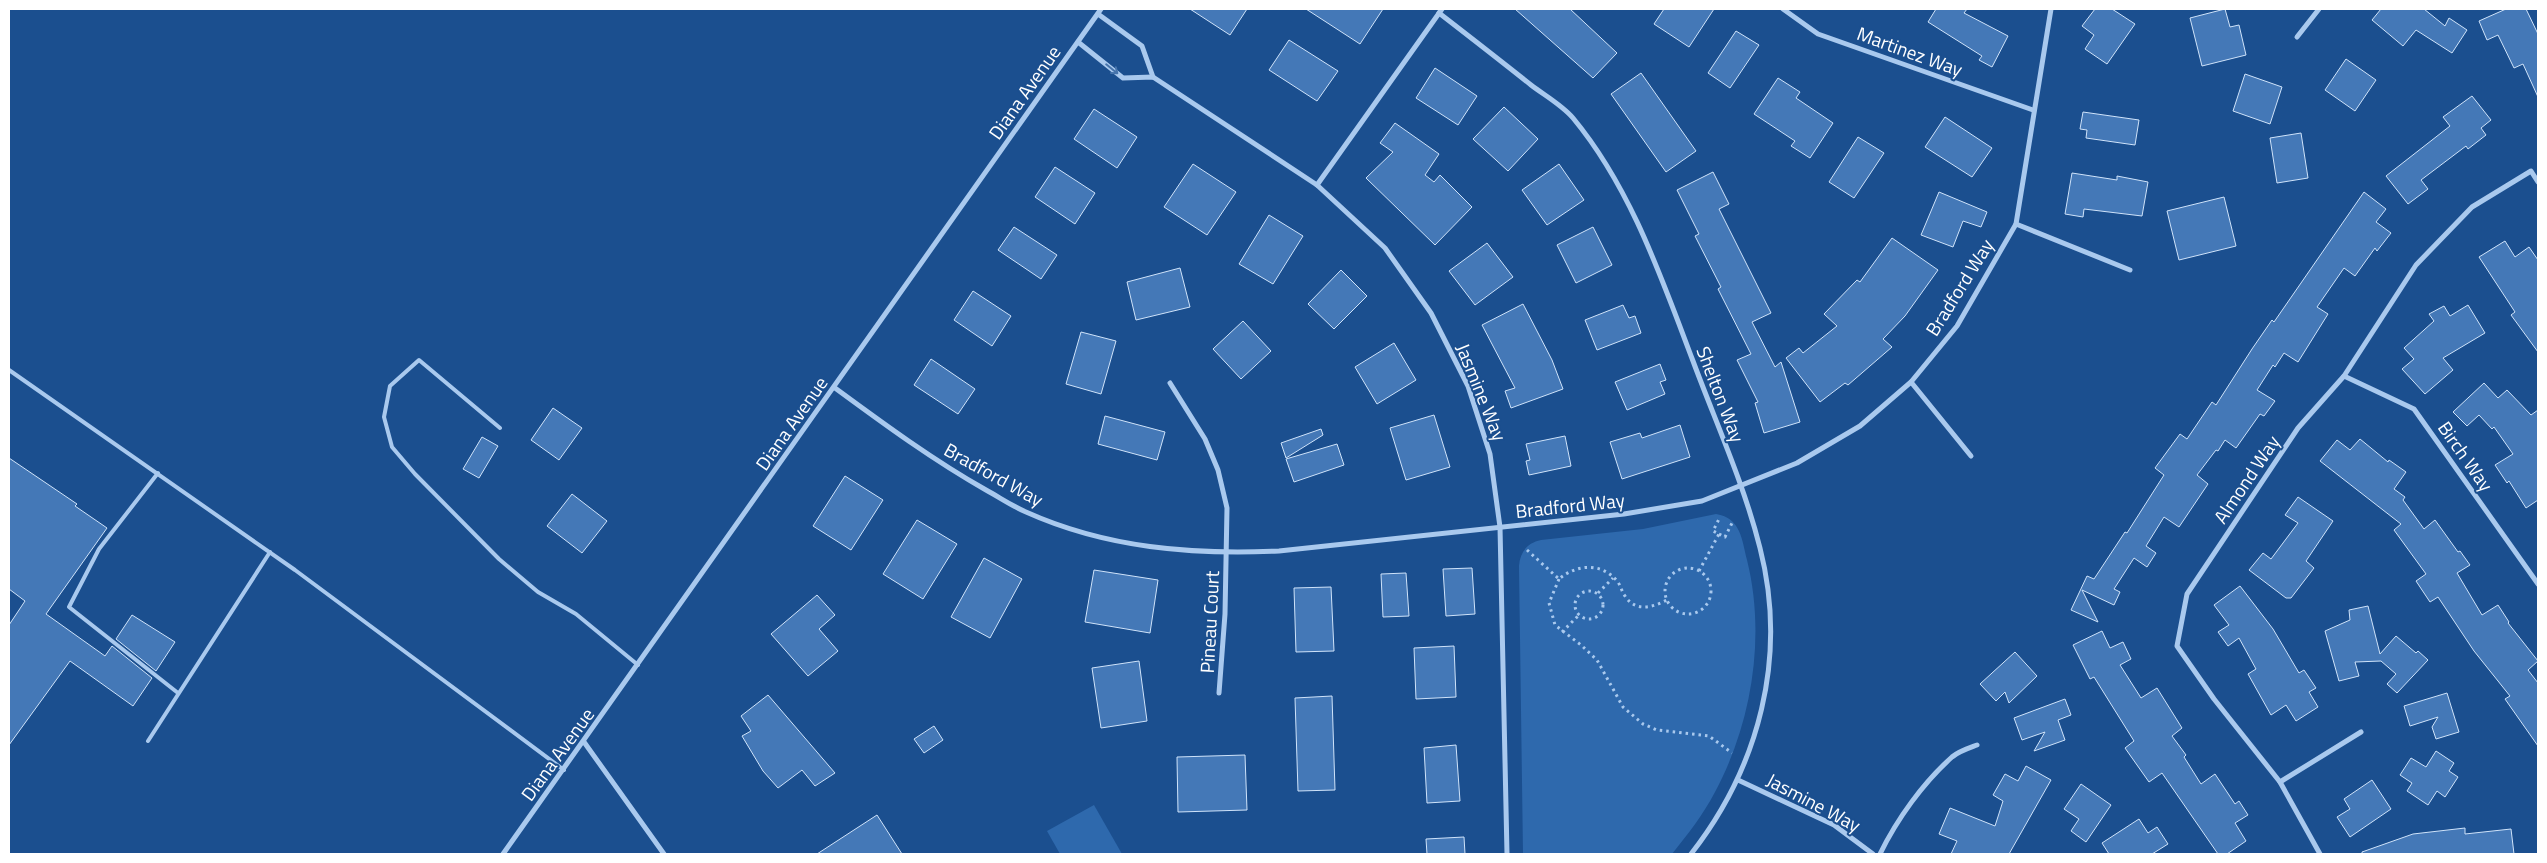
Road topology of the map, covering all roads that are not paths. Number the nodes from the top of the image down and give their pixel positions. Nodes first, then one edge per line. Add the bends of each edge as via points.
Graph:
1 (1783, 9) edge
2 (2051, 9) edge
3 (2319, 9) edge
4 (1100, 11) edge
5 (1441, 11) edge
6 (2297, 37) dead end
7 (1078, 42) junction
8 (1153, 77) junction
9 (2033, 110) junction
10 (2538, 182) edge
11 (1317, 185) junction
12 (2016, 224) junction
13 (2130, 270) dead end
14 (9, 370) edge
15 (2344, 376) junction
16 (1911, 382) junction
17 (1170, 383) dead end
18 (835, 388) junction
19 (500, 428) dead end
20 (1971, 456) dead end
21 (158, 474) junction
22 (1740, 486) junction
23 (1500, 528) junction
24 (270, 552) junction
25 (1228, 553) junction
26 (2538, 584) edge
27 (638, 665) junction
28 (178, 693) junction
29 (1219, 693) dead end
30 (2360, 732) dead end
31 (148, 741) dead end
32 (584, 742) junction
33 (1977, 745) dead end
34 (564, 770) junction
35 (1738, 780) junction
36 (2280, 782) junction
37 (503, 854) edge
38 (664, 854) edge
39 (1507, 854) edge
40 (1691, 854) edge
41 (1873, 854) edge
42 (1880, 854) edge
43 (2320, 854) edge

1 - 9 street, Martinez Way via 1818,34
2 - 9 street, Bradford Way
3 - 6 street
4 - 7 street, Diana Avenue
4 - 8 street via 1142,46
5 - 11 street
5 - 22 street, Shelton Way via 1572,116 1618,185 1667,292
7 -> 8 street via 1123,78
7 - 18 street, Diana Avenue
8 - 11 street, Jasmine Way
9 - 12 street, Bradford Way
10 - 15 street, Almond Way via 2531,171 2472,207 2416,266
11 - 23 street, Jasmine Way via 1385,248 1431,313 1468,386 1490,454
12 - 13 street
12 - 16 street, Bradford Way via 1957,326
14 - 21 lane
15 - 26 street, Birch Way via 2414,409
15 - 36 street, Almond Way via 2298,428 2187,594 2177,646 2214,699
16 - 20 street
16 - 22 street, Bradford Way via 1860,426 1797,463
17 - 25 street, Pineau Court via 1205,439 1218,470 1228,508
18 - 25 street, Bradford Way via 940,464 1025,512 1097,537 1157,549
18 - 27 street, Diana Avenue
19 - 27 lane via 419,360 390,386 384,417 392,447 415,474 499,559 538,592 576,614
21 - 24 lane
21 - 28 lane via 99,549 69,607
22 - 23 street, Bradford Way via 1702,501 1660,510
22 - 35 street, Shelton Way via 1760,550 1771,621 1768,676 1762,710
23 - 25 street, Bradford Way via 1288,550
23 - 39 street, Jasmine Way
24 - 28 lane
24 - 34 lane
25 - 29 street, Pineau Court
27 - 32 street, Diana Avenue
28 - 31 lane
30 - 36 street
32 - 34 street, Diana Avenue
32 - 38 street
33 - 42 street via 1954,756 1912,801 1889,834
34 - 37 street, Diana Avenue
35 - 40 street, Shelton Way via 1719,815
35 - 41 street, Jasmine Way via 1834,826
36 - 43 street, Almond Way

